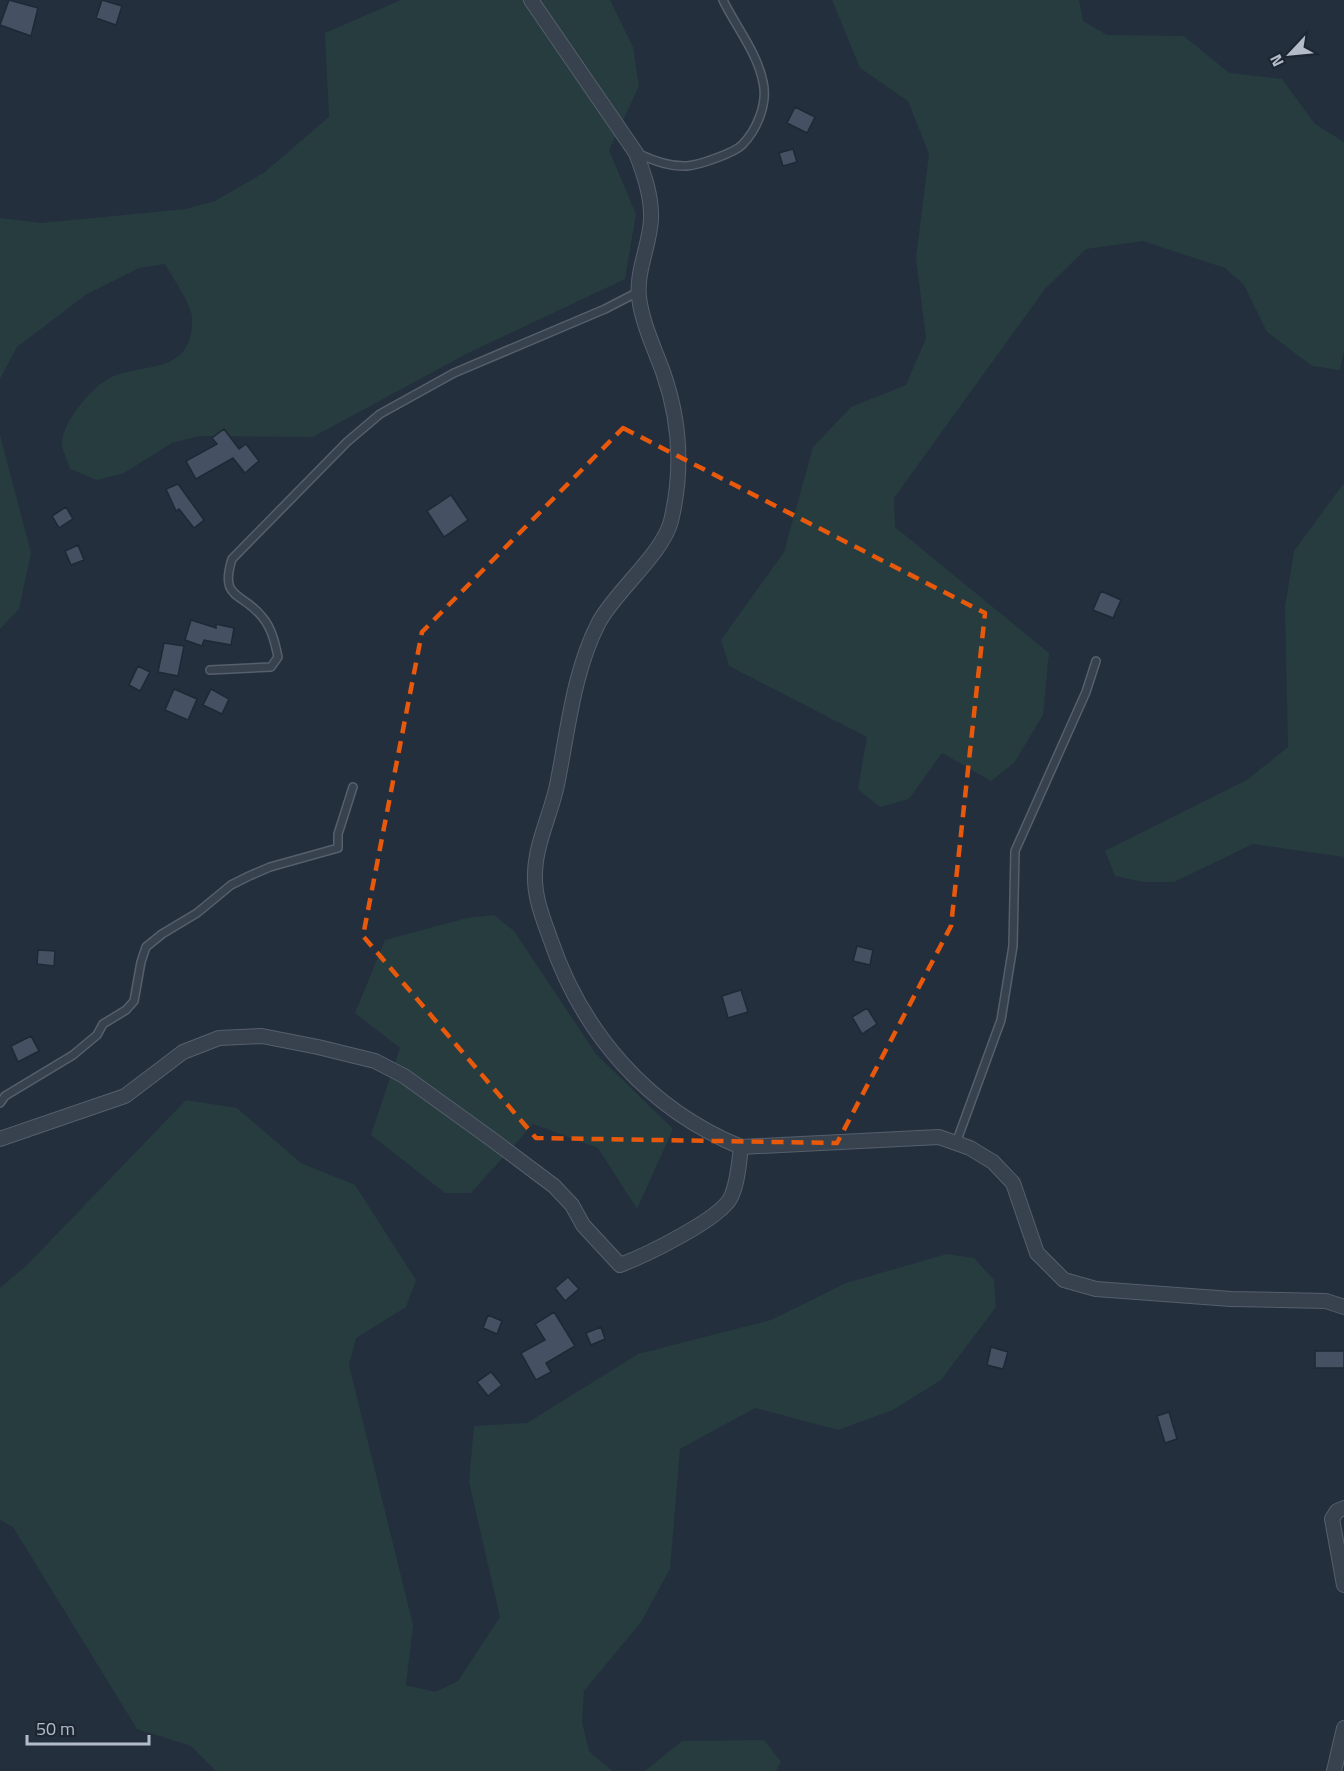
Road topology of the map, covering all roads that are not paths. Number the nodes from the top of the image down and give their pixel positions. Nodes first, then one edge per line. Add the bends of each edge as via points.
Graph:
1 (531, 0) edge
2 (723, 0) edge
3 (636, 153) junction
4 (638, 292) junction
5 (1096, 661) dead end
6 (210, 670) dead end
7 (353, 787) dead end
8 (0, 1103) edge
9 (0, 1139) edge
10 (956, 1143) junction
11 (741, 1147) junction
12 (1344, 1307) edge
13 (1344, 1508) edge
14 (1344, 1585) edge
15 (1344, 1728) edge
16 (1334, 1771) edge

1 - 3 street
2 - 3 lane via 751,47 764,84 761,115 742,146 716,158 687,166 659,164
3 - 4 street via 646,178 651,219
4 - 6 lane via 454,373 380,414 347,442 232,559 226,577 230,588 263,617 278,657 271,666
4 - 11 street via 676,420 680,472 670,525 599,623 578,678 557,786 542,833 535,871 536,898 560,968 582,1012 611,1049 648,1091 680,1116
5 - 10 lane via 1015,851 1013,946 1001,1020
7 - 8 lane via 338,834 338,848 249,876 162,934 146,947 134,1001 126,1011 103,1024 79,1051 5,1096
9 - 11 street via 125,1096 183,1052 219,1038 262,1036 318,1047 375,1061 404,1076 554,1186 620,1265 689,1232 730,1200
10 - 11 street via 939,1137 906,1137
10 - 12 street via 993,1162 1013,1183 1037,1253 1064,1280 1096,1289 1326,1301
13 - 14 street via 1332,1519
15 - 16 street

